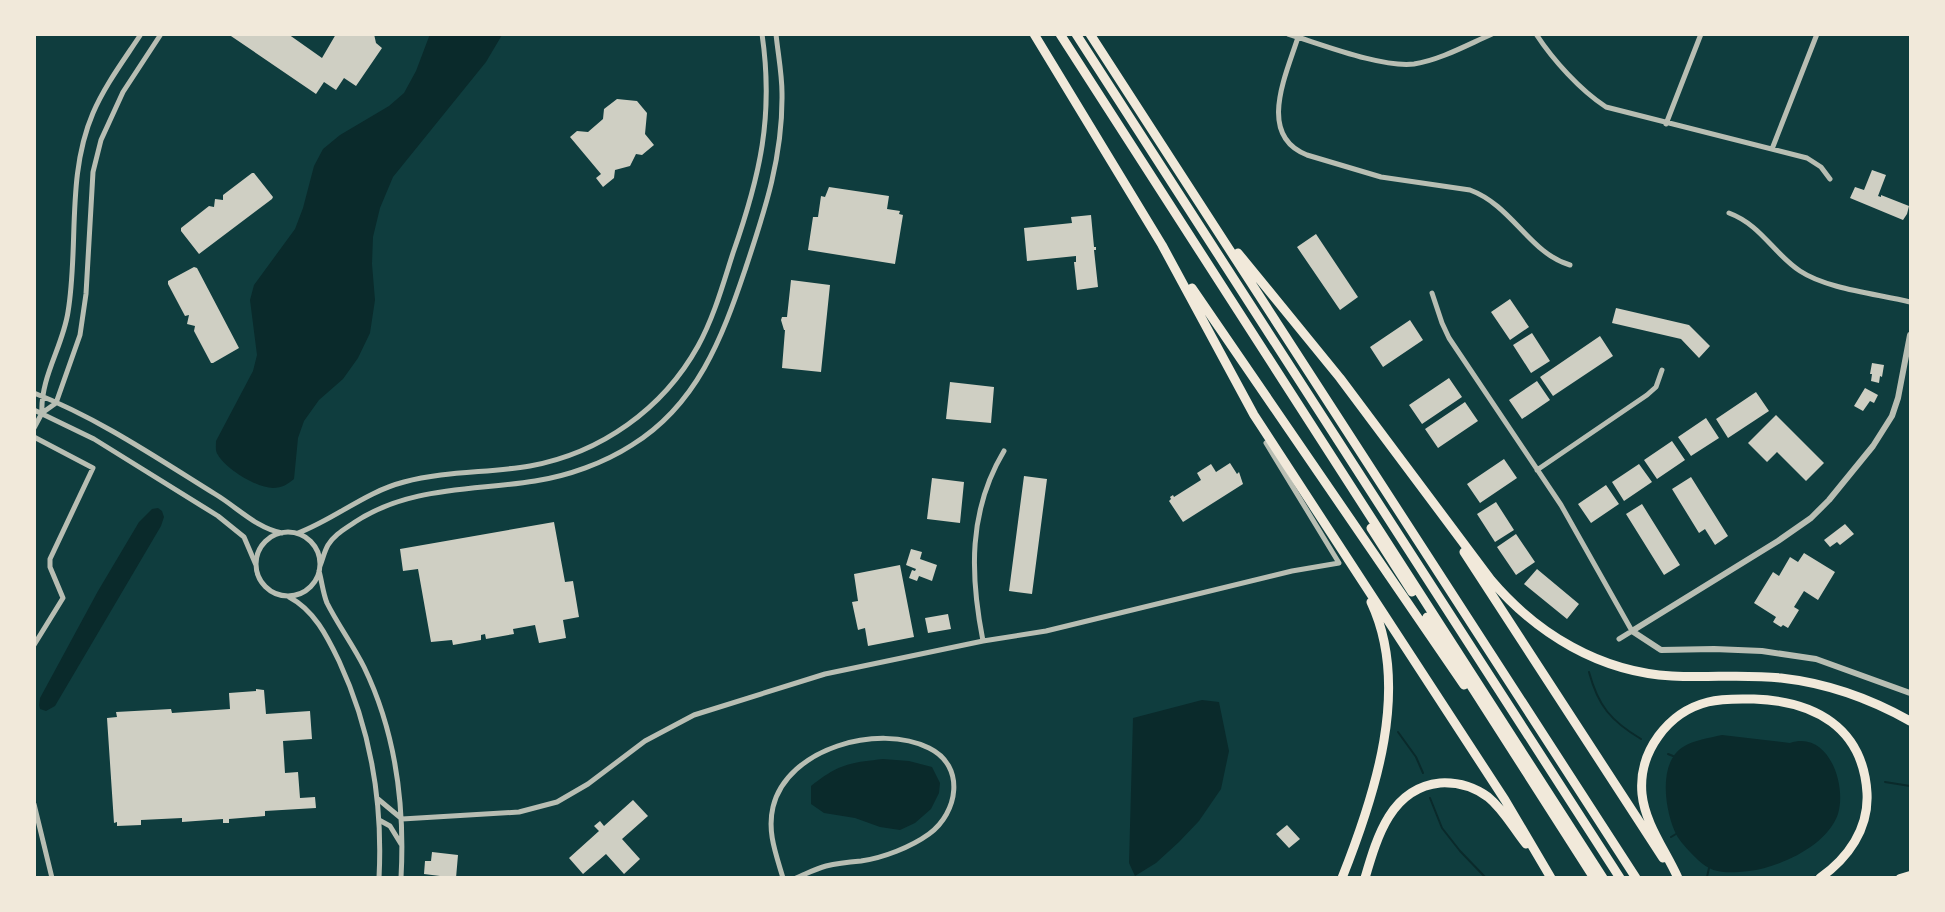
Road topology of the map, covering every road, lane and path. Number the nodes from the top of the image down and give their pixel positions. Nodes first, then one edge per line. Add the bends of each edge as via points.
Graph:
1 (141, 34) edge
2 (161, 34) edge
3 (762, 34) edge
4 (776, 34) edge
5 (1034, 34) edge
6 (1054, 34) edge
7 (1060, 34) edge
8 (1076, 34) edge
9 (1090, 34) edge
10 (1288, 34) edge
11 (1492, 34) edge
12 (1536, 34) edge
13 (1701, 34) edge
14 (1817, 34) edge
15 (1298, 36) edge
16 (1666, 124) junction
17 (1772, 148) junction
18 (1830, 179) dead end
19 (1729, 213) dead end
20 (1208, 217) junction
21 (1162, 245) junction
22 (1570, 265) dead end
23 (1432, 293) dead end
24 (1911, 302) edge
25 (1911, 335) edge
26 (1662, 370) dead end
27 (38, 395) edge
28 (56, 403) junction
29 (34, 410) edge
30 (42, 413) junction
31 (34, 428) edge
32 (34, 437) edge
33 (1266, 443) dead end
34 (1004, 451) dead end
35 (1537, 470) junction
36 (1423, 490) junction
37 (282, 533) junction
38 (298, 534) junction
39 (1352, 565) junction
40 (256, 566) junction
41 (320, 569) junction
42 (289, 597) junction
43 (1632, 631) junction
44 (1619, 639) dead end
45 (983, 641) junction
46 (34, 645) edge
47 (1911, 693) edge
48 (1911, 721) edge
49 (1539, 793) junction
50 (378, 799) junction
51 (35, 805) edge
52 (402, 819) junction
53 (379, 820) junction
54 (403, 849) junction
55 (1911, 874) edge
56 (1549, 875) edge
57 (52, 878) edge
58 (379, 878) edge
59 (402, 878) edge
60 (783, 878) edge
61 (796, 878) edge
62 (1342, 878) edge
63 (1365, 878) edge
64 (1594, 878) edge
65 (1603, 878) edge
66 (1620, 878) edge
67 (1636, 878) edge
68 (1677, 878) edge
69 (1821, 878) edge
70 (1900, 878) edge

1 - 27 street via 100,98 86,134 76,179 68,313 59,350
2 - 28 street via 123,92 97,154 82,324
3 - 38 street via 766,119 750,204 709,323 687,364 656,402 613,435 569,455 530,466 403,482 374,492
4 - 41 street via 783,92 769,199 714,353 675,409 633,445 582,469 535,481 429,493 382,507 335,536 326,548
5 - 21 highway
6 - 49 highway
7 - 65 highway
8 - 66 highway
9 - 20 highway
10 - 15 street
11 - 15 street via 1428,61 1404,65
12 - 16 street via 1595,100 1615,111
13 - 16 street
14 - 17 street
15 - 22 street via 1277,113 1283,134 1296,150 1381,177 1482,195 1499,206 1545,252
16 - 17 street
17 - 18 street via 1815,162
19 - 24 street via 1750,223 1794,267 1816,280
20 - 36 highway via 1340,378
20 - 67 highway
21 - 39 highway via 1254,415
21 - 49 highway
23 - 35 street via 1449,338
25 - 43 street via 1892,416 1829,500 1778,541
26 - 35 street via 1656,387 1647,395
27 - 28 street
27 - 30 street
28 - 30 street
28 - 37 street via 170,466 263,527
29 - 30 street
30 - 31 street
30 - 40 street via 94,439 218,516 244,537
32 - 46 street via 93,468 50,559 63,598
33 - 45 street via 1339,563 1051,630
34 - 45 street via 985,495 974,543 975,597
35 - 43 street
36 - 48 highway via 1512,603 1541,628 1581,652 1650,673 1741,675 1807,682 1861,698
36 - 68 highway
37 - 38 street
37 - 40 street via 263,544
38 - 41 street via 317,550
39 - 56 highway via 1505,800
39 - 62 highway via 1379,619 1388,705 1379,764
40 - 42 street via 264,586
41 - 42 street via 308,590
41 - 52 street via 327,602 364,668 381,711 395,763
42 - 50 street via 308,610 320,625 347,679 366,734
43 - 44 street
43 - 47 street via 1661,650 1762,651 1816,659
45 - 52 street via 825,674 694,715 645,741 579,789 539,808
49 - 64 highway
50 - 52 street
50 - 53 street
51 - 57 street
52 - 54 street
53 - 54 street via 394,830
53 - 58 street
54 - 59 street
55 - 70 main road
56 - 63 highway via 1502,810 1472,788 1445,783 1419,788 1394,807 1381,830
60 - 61 street via 771,835 773,806 785,780 807,760 843,744 880,739 927,747 945,760 955,792 949,811 937,828 880,856 824,866
68 - 69 highway via 1645,806 1642,782 1648,755 1669,724 1688,710 1707,702 1743,699 1783,702 1813,710 1839,729 1859,757 1867,796 1864,821 1846,855

